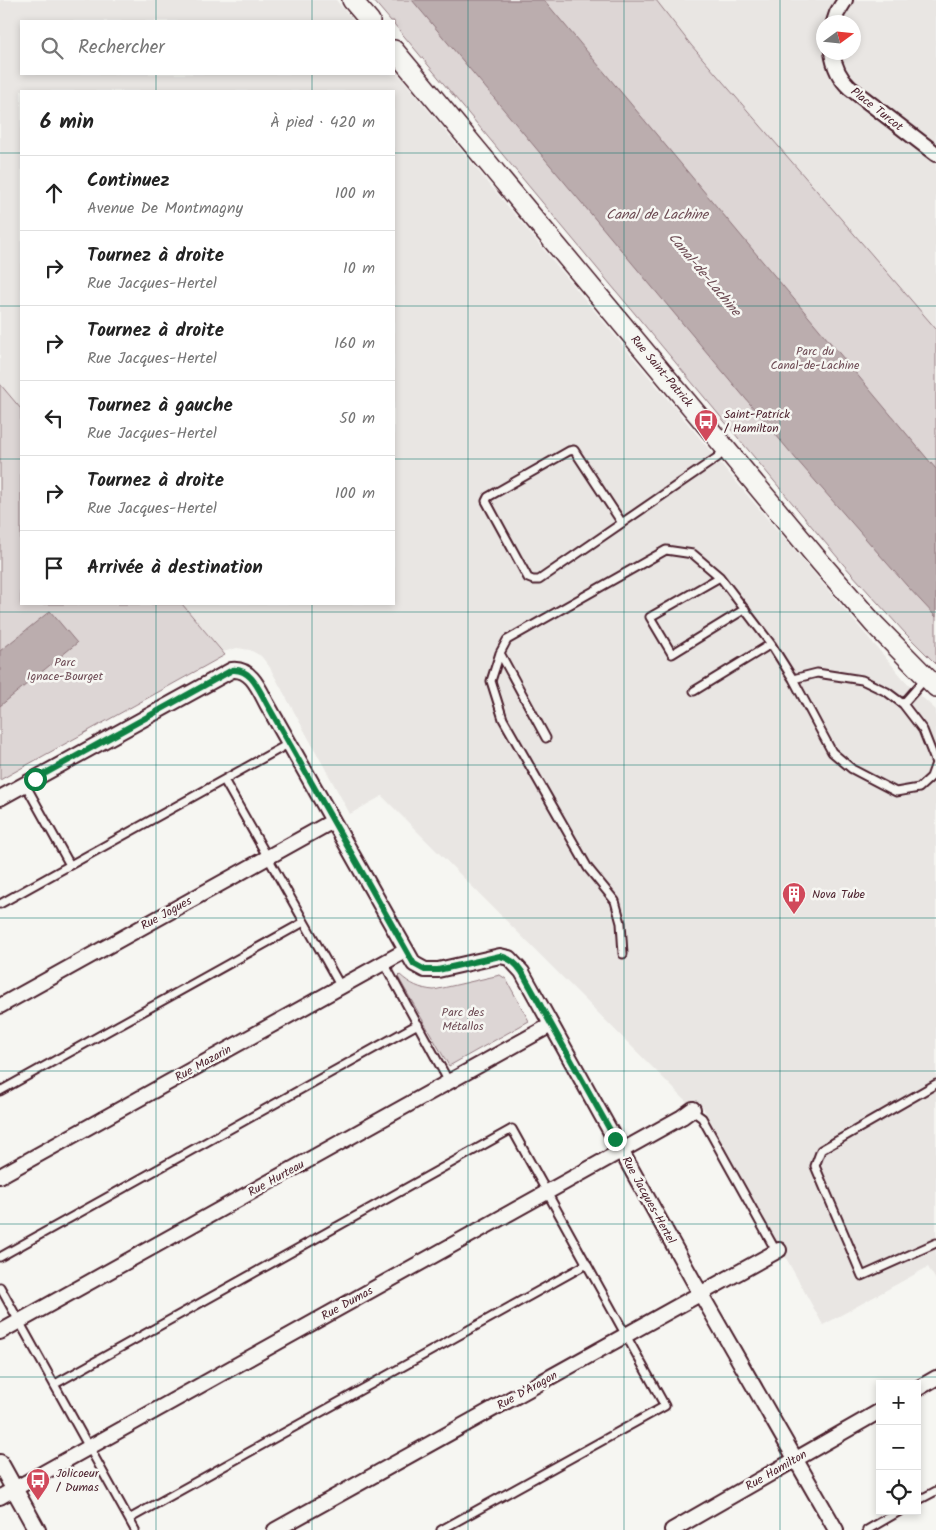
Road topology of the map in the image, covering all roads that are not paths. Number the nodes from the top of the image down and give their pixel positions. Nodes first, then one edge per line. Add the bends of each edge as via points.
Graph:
1 (352, 0) edge
2 (845, 0) edge
3 (836, 15) edge
4 (369, 20) edge
5 (395, 51) edge
6 (834, 60) edge
7 (936, 154) edge
8 (725, 448) junction
9 (622, 523) junction
10 (720, 577) junction
11 (745, 609) junction
12 (771, 644) junction
13 (500, 653) junction
14 (793, 679) junction
15 (931, 682) edge
16 (694, 691) dead end
17 (903, 704) junction
18 (546, 738) dead end
19 (290, 743) junction
20 (933, 779) edge
21 (224, 780) junction
22 (25, 784) junction
23 (0, 798) edge
24 (333, 821) junction
25 (267, 858) junction
26 (70, 865) junction
27 (0, 904) edge
28 (304, 922) junction
29 (406, 951) junction
30 (623, 954) dead end
31 (384, 963) junction
32 (341, 987) junction
33 (0, 1006) edge
34 (418, 1024) junction
35 (551, 1025) junction
36 (449, 1082) junction
37 (936, 1084) edge
38 (0, 1091) edge
39 (692, 1109) joint
40 (621, 1150) junction
41 (0, 1176) edge
42 (546, 1192) junction
43 (936, 1243) edge
44 (777, 1250) joint
45 (0, 1257) edge
46 (587, 1264) junction
47 (0, 1287) edge
48 (700, 1293) junction
49 (20, 1321) junction
50 (0, 1332) edge
51 (625, 1335) junction
52 (936, 1378) edge
53 (54, 1384) junction
54 (921, 1387) edge
55 (876, 1413) edge
56 (89, 1447) junction
57 (796, 1459) junction
58 (0, 1463) edge
59 (936, 1491) edge
60 (7, 1493) edge
61 (921, 1499) edge
62 (893, 1515) edge
63 (129, 1519) junction
64 (37, 1530) edge
65 (135, 1530) edge
66 (275, 1530) edge
67 (442, 1530) edge
68 (672, 1530) edge
69 (836, 1530) edge
70 (868, 1530) edge

1 - 4 main road
2 - 3 street
5 - 8 main road, Rue Saint-Patrick
6 - 7 street, Place Turcot via 840,77 850,88
8 - 9 lane via 718,457
8 - 15 main road, Rue Saint-Patrick via 856,604
9 - 9 lane via 538,580 532,580 486,501 574,450
10 - 11 lane
10 - 11 lane via 650,617 672,654
10 - 13 lane via 693,554 666,550 507,640
11 - 12 lane
12 - 14 lane
12 - 16 lane
13 - 18 lane
13 - 30 lane via 490,681 503,719 588,868 615,901 621,923
14 - 17 lane via 817,673 862,680
14 - 20 lane via 832,752 852,769 896,792 919,788
15 - 17 lane
17 - 20 lane via 923,730 936,763
19 - 21 lane
19 - 22 street, Rue Jacques-Hertel via 254,681 239,669 232,670
19 - 24 street, Rue Jacques-Hertel
21 - 25 lane
21 - 26 lane
22 - 23 street
22 - 26 lane
24 - 25 street, Rue Jogues
24 - 29 street, Rue Jacques-Hertel
25 - 28 lane
25 - 33 street, Rue Jogues
26 - 27 lane
28 - 32 lane
28 - 38 lane
29 - 31 street, Rue Mazarin
29 - 35 street, Rue Jacques-Hertel via 414,964 425,970 438,970 491,957 509,958 522,972
31 - 32 street, Rue Mazarin
31 - 34 lane
32 - 41 street, Rue Mazarin
34 - 36 lane
34 - 45 lane
35 - 36 street, Rue Hurteau
35 - 40 street, Rue Jacques-Hertel
36 - 49 street, Rue Hurteau
37 - 43 lane via 822,1150 815,1166 862,1276
39 - 40 street, Rue Dumas
39 - 44 lane via 702,1118
40 - 42 street, Rue Dumas
40 - 48 street, Rue Jacques-Hertel
42 - 46 lane
42 - 53 lane via 512,1129
42 - 56 street, Rue Dumas
44 - 48 street, Rue D'Aragon
46 - 51 lane
46 - 63 lane
47 - 49 lane
48 - 51 street, Rue D'Aragon
48 - 57 street, Rue Jacques-Hertel
49 - 50 street, Rue Hurteau
49 - 53 lane
51 - 66 street, Rue D'Aragon
51 - 67 lane via 665,1406
52 - 54 street
53 - 56 lane
55 - 57 street, Rue Hamilton
56 - 60 street, Rue Dumas
56 - 63 lane
57 - 68 street, Rue Hamilton
57 - 69 street, Rue Jacques-Hertel
58 - 60 street
59 - 61 lane
60 - 64 street
62 - 70 lane
63 - 65 lane

